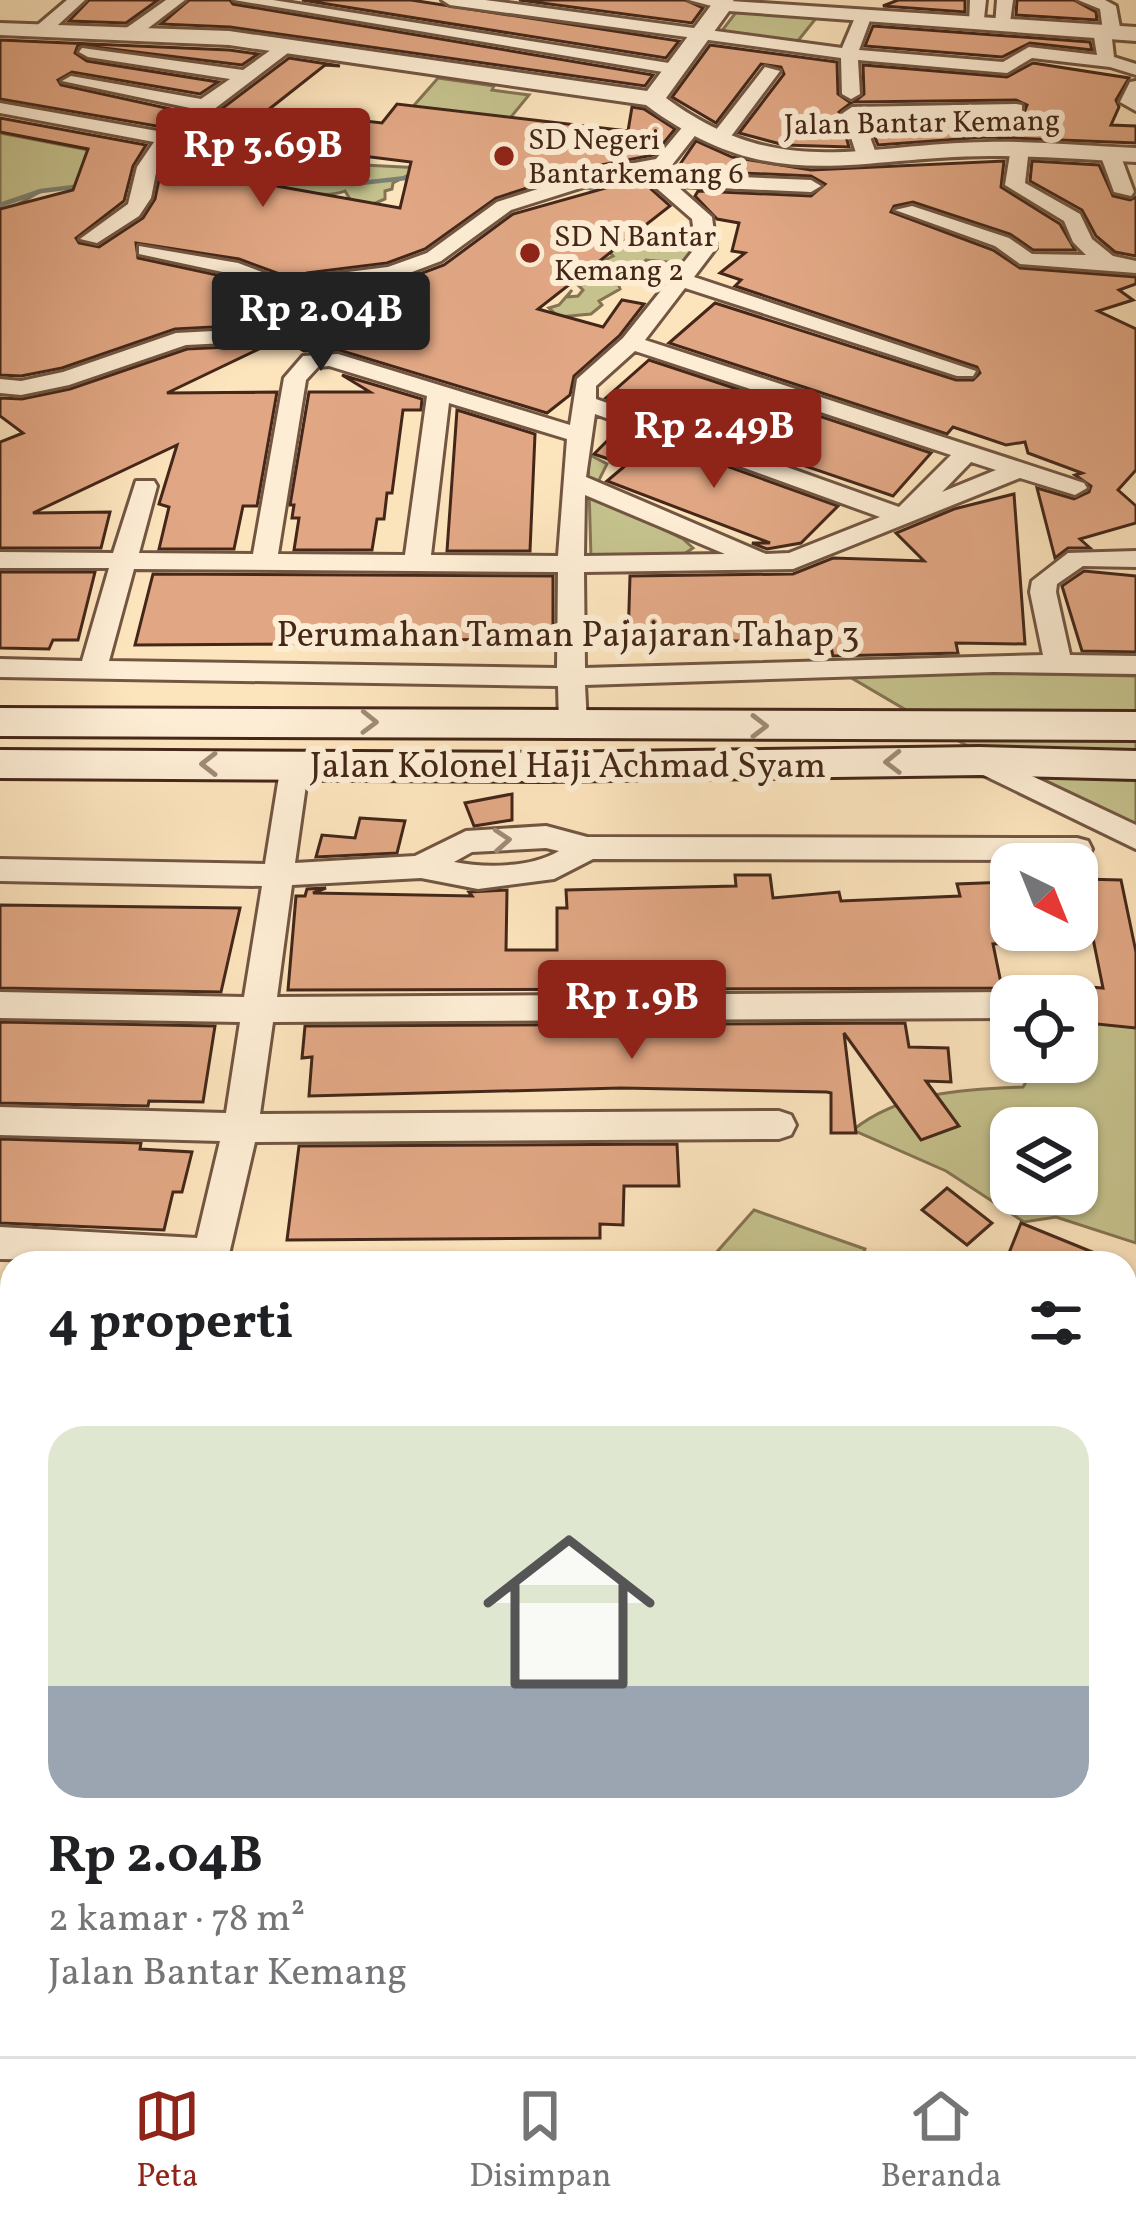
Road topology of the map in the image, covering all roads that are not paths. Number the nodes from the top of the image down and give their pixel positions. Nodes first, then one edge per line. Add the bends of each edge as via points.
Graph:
1 (77, 0) edge
2 (177, 0) edge
3 (242, 0) edge
4 (697, 0) edge
5 (978, 0) edge
6 (1005, 0) edge
7 (1086, 0) edge
8 (463, 1) edge
9 (724, 2) edge
10 (820, 5) edge
11 (865, 15) junction
12 (977, 24) junction
13 (1003, 26) junction
14 (0, 29) edge
15 (40, 32) junction
16 (437, 32) junction
17 (1112, 34) junction
18 (1136, 34) edge
19 (128, 35) junction
20 (702, 36) junction
21 (288, 46) junction
22 (88, 52) dead end
23 (849, 53) junction
24 (1107, 61) junction
25 (404, 64) junction
26 (675, 69) junction
27 (1136, 70) edge
28 (771, 71) dead end
29 (248, 76) junction
30 (71, 81) dead end
31 (1136, 86) edge
32 (851, 94) dead end
33 (653, 99) junction
34 (208, 106) junction
35 (1136, 106) edge
36 (0, 108) edge
37 (1016, 110) dead end
38 (692, 128) junction
39 (169, 139) junction
40 (719, 139) junction
41 (1020, 148) junction
42 (1123, 154) edge
43 (867, 156) junction
44 (662, 178) junction
45 (811, 186) dead end
46 (1124, 192) dead end
47 (905, 210) dead end
48 (90, 239) dead end
49 (146, 250) dead end
50 (1105, 261) junction
51 (1136, 267) edge
52 (684, 280) junction
53 (1136, 282) edge
54 (295, 292) junction
55 (204, 340) junction
56 (631, 343) junction
57 (231, 357) dead end
58 (964, 371) dead end
59 (0, 386) edge
60 (439, 392) junction
61 (586, 403) junction
62 (576, 434) junction
63 (966, 454) junction
64 (1018, 470) junction
65 (574, 481) junction
66 (145, 486) dead end
67 (1075, 488) dead end
68 (902, 518) junction
69 (15, 529) dead end
70 (1130, 554) edge
71 (2, 560) edge
72 (122, 561) junction
73 (264, 562) junction
74 (768, 563) junction
75 (417, 564) junction
76 (570, 564) junction
77 (1058, 663) junction
78 (1136, 665) edge
79 (0, 668) edge
80 (93, 669) junction
81 (571, 677) junction
82 (0, 722) edge
83 (573, 724) junction
84 (1136, 726) edge
85 (979, 761) junction
86 (0, 764) edge
87 (295, 764) junction
88 (1136, 765) edge
89 (1136, 838) edge
90 (990, 849) edge
91 (0, 871) edge
92 (279, 874) junction
93 (0, 1005) edge
94 (990, 1005) edge
95 (258, 1010) junction
96 (0, 1121) edge
97 (779, 1125) dead end
98 (241, 1128) junction
99 (0, 1243) edge
100 (111, 1251) edge
101 (211, 1251) edge

1 - 15 street
2 - 19 street
3 - 16 street
4 - 9 street
5 - 12 street
6 - 13 street
7 - 17 street via 1108,6
8 - 16 street
8 - 20 street
9 - 10 street
9 - 20 street
10 - 11 street
11 - 12 street
11 - 23 street
12 - 13 street
13 - 17 street
14 - 15 street
15 - 19 street
16 - 25 street
16 - 26 street
17 - 18 street
17 - 24 street via 1102,37
19 - 21 street
20 - 23 street
20 - 26 street
21 - 25 street
21 - 29 street
22 - 29 street
23 - 24 street via 1006,68 1028,52
23 - 32 street
24 - 27 street
25 - 33 street
26 - 33 street
28 - 40 street
29 - 34 street
30 - 34 street
31 - 35 street via 1129,102
33 - 38 street, Jalan Bantar Kemang
34 - 39 street
36 - 39 street
37 - 43 street via 852,113
38 - 40 street, Jalan Bantar Kemang
38 - 44 street
39 - 48 street via 131,212
40 - 43 street, Jalan Bantar Kemang via 790,161
41 - 42 street, Jalan Bantar Kemang
41 - 43 street, Jalan Bantar Kemang
41 - 50 street via 1015,184 1073,218 1083,242
42 - 46 street
44 - 45 street
44 - 52 street via 706,228 706,248
44 - 54 street via 614,171 504,206 445,251 392,274 318,280
47 - 50 street via 997,230 1018,256 1041,263
49 - 54 street via 238,268
50 - 51 street
50 - 53 street
52 - 56 street
52 - 58 street
54 - 55 street via 237,330
55 - 57 street
55 - 59 street via 179,339 45,384
56 - 61 street via 585,383
56 - 63 street
60 - 62 street
60 - 73 street via 330,359 302,365
60 - 75 street
61 - 62 street
61 - 68 street
62 - 65 street
63 - 64 street
63 - 68 street
64 - 67 street
64 - 68 street
65 - 74 street
65 - 76 street
66 - 72 street
68 - 74 street via 815,555
69 - 71 street
70 - 77 street via 1077,558 1045,581
71 - 72 street
72 - 73 street
72 - 80 street
73 - 75 street
74 - 76 street
75 - 76 street
76 - 81 street
77 - 78 street, Perumahan Taman Pajajaran Tahap 3
77 - 81 street, Perumahan Taman Pajajaran Tahap 3
79 - 80 street, Perumahan Taman Pajajaran Tahap 3
80 - 81 street, Perumahan Taman Pajajaran Tahap 3
81 - 83 street
82 -> 83 main road
83 -> 84 main road
85 -> 87 main road, Jalan Kolonel Haji Achmad Syam
85 - 88 main road, Jalan Kolonel Haji Achmad Syam
85 - 89 street
87 -> 86 main road, Jalan Kolonel Haji Achmad Syam
87 - 92 street
90 - 92 street via 587,848 554,868 478,878 422,867
91 - 92 street
92 - 95 street
93 - 95 street
94 - 95 street
95 - 98 street
96 - 98 street
97 - 98 street
98 - 101 street
99 - 100 street

